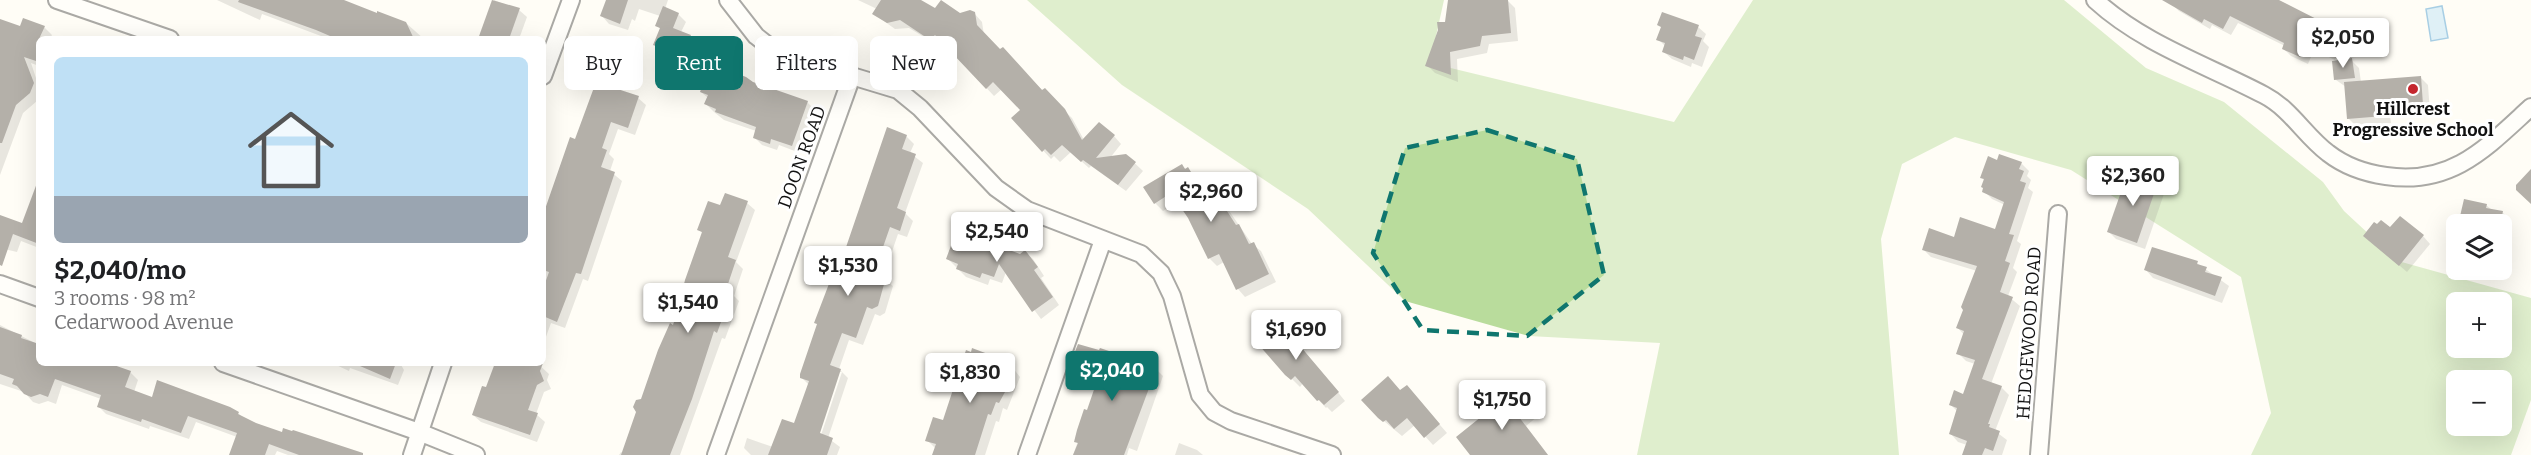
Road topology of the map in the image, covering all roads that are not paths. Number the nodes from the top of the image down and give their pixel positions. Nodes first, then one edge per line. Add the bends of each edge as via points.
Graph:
1 (57, 0) edge
2 (571, 0) edge
3 (728, 0) edge
4 (2095, 0) edge
5 (161, 36) edge
6 (756, 36) edge
7 (546, 68) edge
8 (858, 78) edge
9 (847, 90) edge
10 (2531, 107) edge
11 (2058, 214) dead end
12 (1103, 240) junction
13 (0, 284) edge
14 (36, 297) edge
15 (232, 366) edge
16 (442, 366) edge
17 (419, 432) junction
18 (412, 455) edge
19 (476, 455) edge
20 (716, 455) edge
21 (1027, 455) edge
22 (1332, 455) edge
23 (2039, 455) edge

1 - 5 street
2 - 7 street
3 - 6 street
4 - 10 street via 2151,41 2267,97 2329,154 2362,172 2408,178 2450,171 2488,147
8 - 12 street via 898,90 996,188 1027,210
9 - 20 street, DOON ROAD
11 - 23 street, HEDGEWOOD ROAD
12 - 21 street
12 - 22 street via 1141,254 1161,273 1172,296 1200,395 1214,412
13 - 14 street
15 - 17 street
16 - 17 street
17 - 18 street
17 - 19 street

